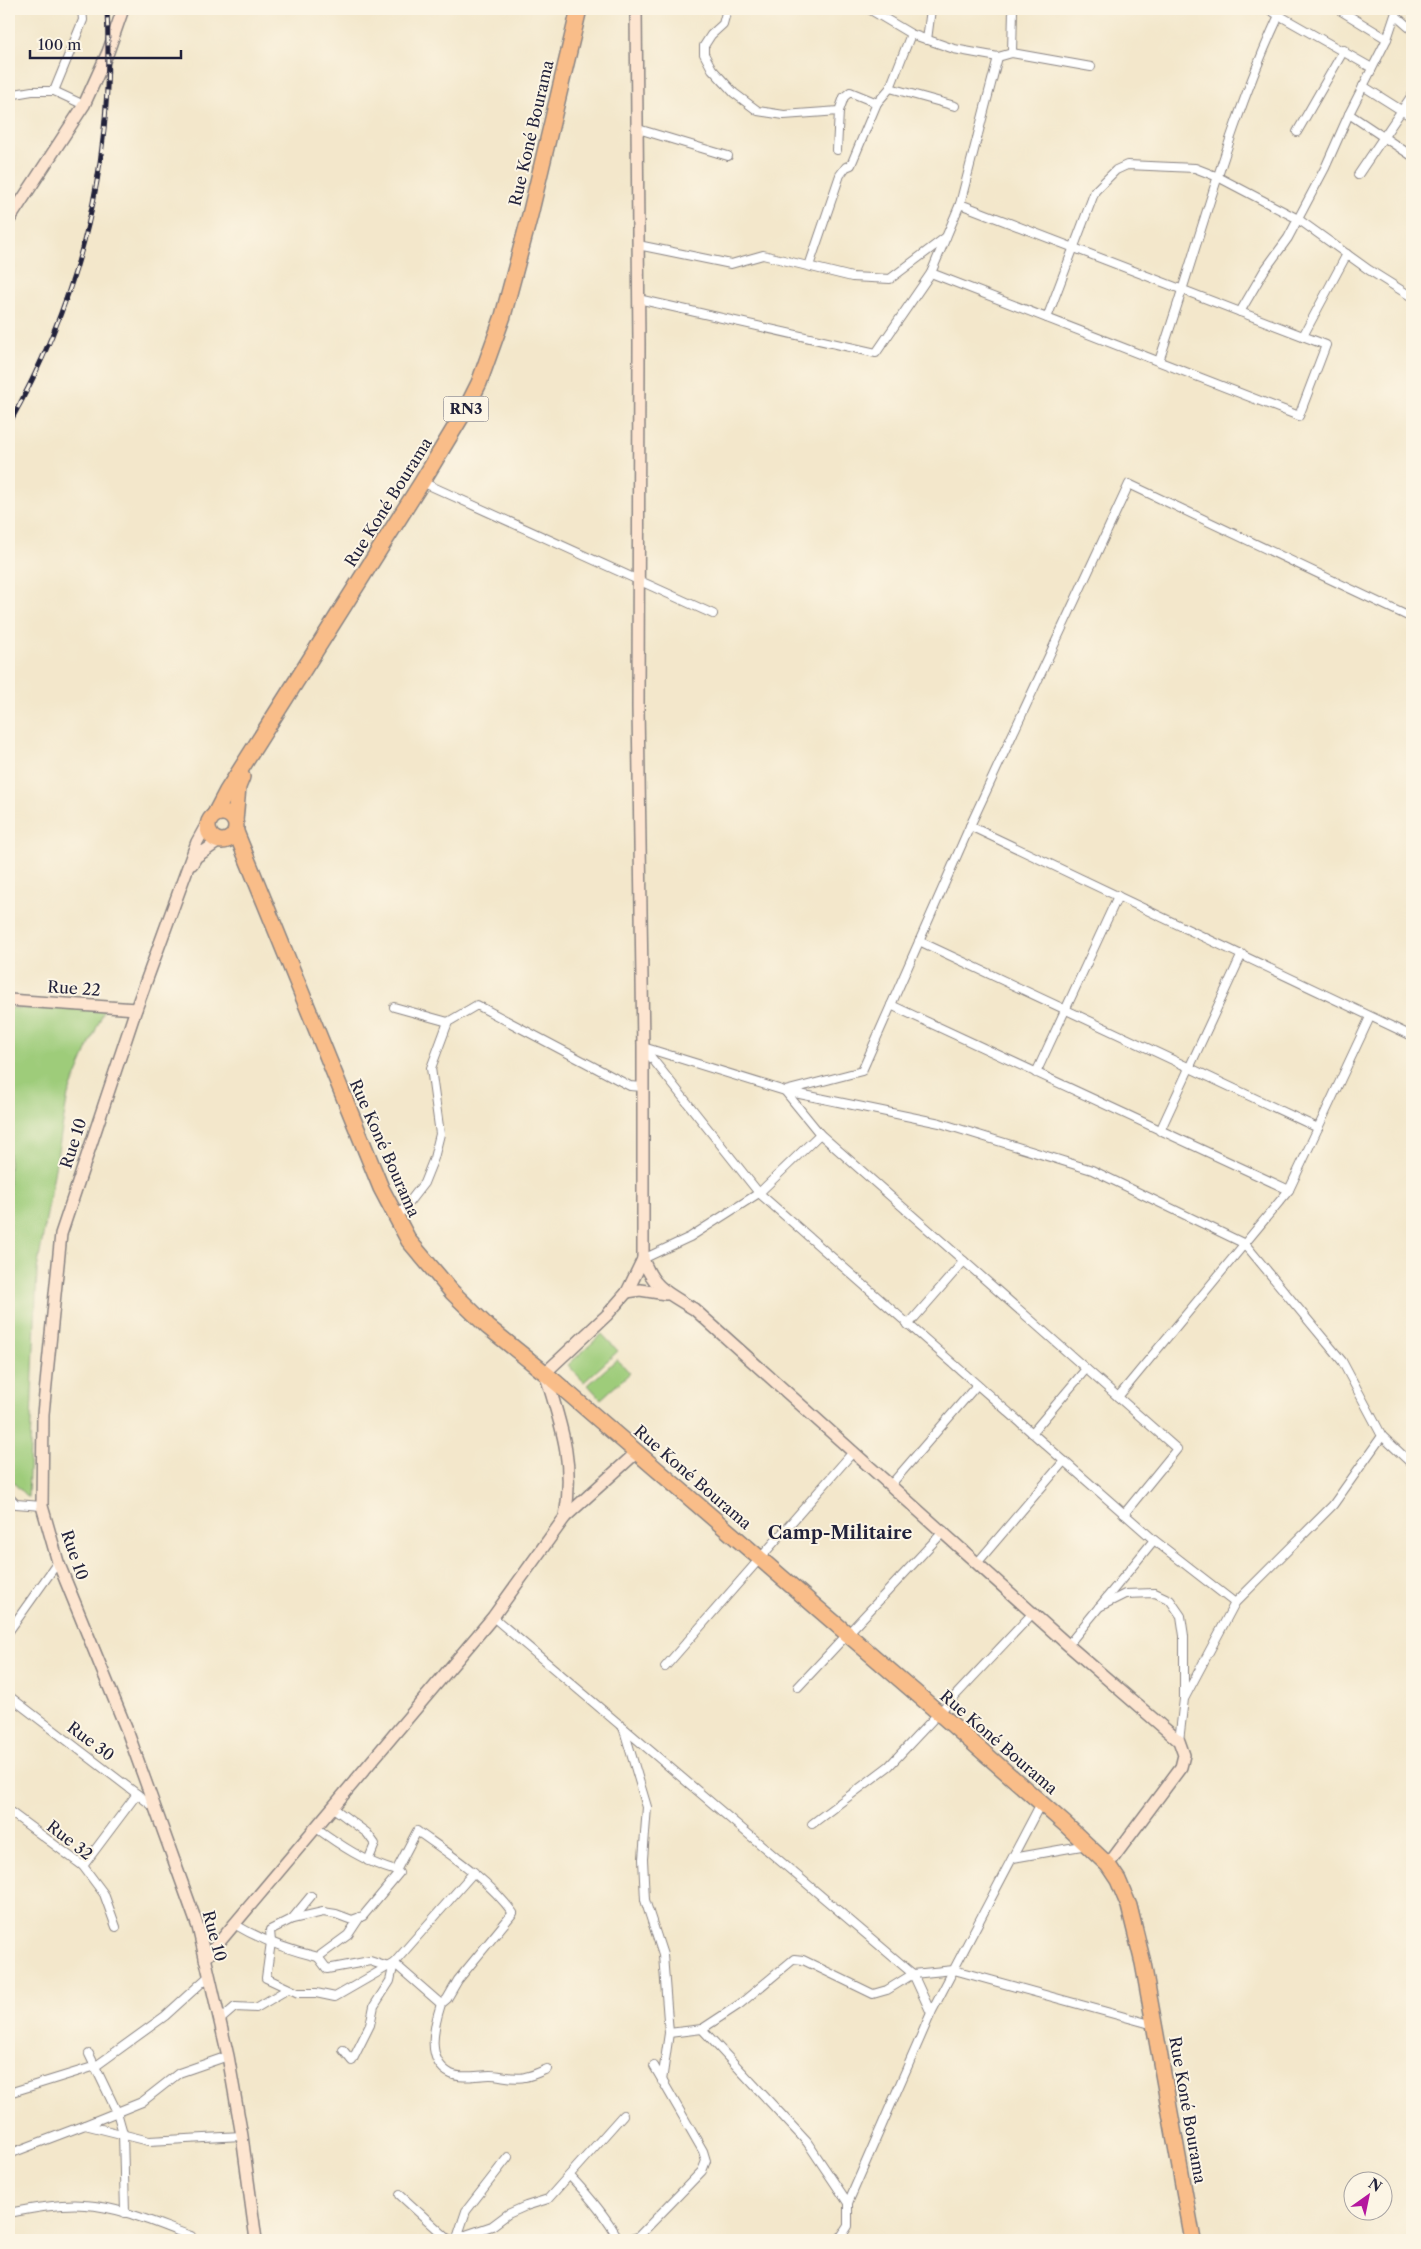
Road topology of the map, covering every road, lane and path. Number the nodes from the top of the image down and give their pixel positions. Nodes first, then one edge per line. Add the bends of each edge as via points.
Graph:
1 (82, 9) edge
2 (123, 9) edge
3 (578, 9) edge
4 (636, 9) edge
5 (728, 9) edge
6 (869, 9) edge
7 (931, 9) edge
8 (1013, 9) edge
9 (1268, 9) edge
10 (1338, 9) edge
11 (1281, 12) edge
12 (1397, 12) edge
13 (1412, 30) edge
14 (911, 34) junction
15 (1387, 39) junction
16 (927, 40) junction
17 (1344, 50) junction
18 (1012, 53) junction
19 (998, 57) junction
20 (1091, 67) dead end
21 (1372, 68) junction
22 (1363, 86) junction
23 (890, 88) junction
24 (54, 91) junction
25 (9, 95) edge
26 (1412, 95) edge
27 (878, 103) junction
28 (84, 105) junction
29 (955, 106) dead end
30 (1402, 110) junction
31 (839, 111) junction
32 (1349, 114) junction
33 (1412, 117) edge
34 (638, 129) junction
35 (1297, 132) dead end
36 (1384, 137) junction
37 (837, 150) dead end
38 (728, 156) dead end
39 (1412, 156) edge
40 (1358, 175) dead end
41 (1218, 177) junction
42 (960, 204) junction
43 (1298, 219) junction
44 (9, 220) edge
45 (946, 237) junction
46 (638, 245) junction
47 (1074, 248) junction
48 (1347, 254) junction
49 (809, 266) junction
50 (931, 273) junction
51 (1183, 290) junction
52 (1412, 297) edge
53 (638, 299) junction
54 (1240, 312) junction
55 (1047, 318) junction
56 (1303, 336) junction
57 (1159, 361) junction
58 (422, 482) junction
59 (638, 580) junction
60 (714, 614) dead end
61 (1412, 618) edge
62 (246, 763) junction
63 (212, 818) junction
64 (970, 826) junction
65 (235, 827) junction
66 (221, 842) junction
67 (249, 870) junction
68 (186, 874) junction
69 (1118, 896) junction
70 (919, 942) junction
71 (1242, 954) junction
72 (9, 1000) edge
73 (891, 1005) junction
74 (394, 1007) dead end
75 (136, 1009) junction
76 (1065, 1010) junction
77 (1370, 1017) junction
78 (448, 1022) junction
79 (1412, 1036) edge
80 (643, 1047) junction
81 (1189, 1068) junction
82 (1036, 1073) junction
83 (644, 1087) junction
84 (785, 1091) junction
85 (1318, 1128) junction
86 (1160, 1131) junction
87 (820, 1134) junction
88 (1289, 1190) junction
89 (759, 1194) junction
90 (396, 1219) junction
91 (1245, 1244) junction
92 (643, 1258) junction
93 (964, 1261) junction
94 (627, 1292) junction
95 (670, 1295) junction
96 (908, 1325) junction
97 (1086, 1369) junction
98 (545, 1373) junction
99 (977, 1385) junction
100 (1118, 1397) junction
101 (1032, 1433) junction
102 (1382, 1436) junction
103 (854, 1451) junction
104 (637, 1452) junction
105 (1064, 1461) junction
106 (1412, 1464) edge
107 (894, 1481) dead end
108 (569, 1492) junction
109 (586, 1496) junction
110 (9, 1497) edge
111 (42, 1506) junction
112 (1124, 1514) junction
113 (565, 1517) junction
114 (944, 1531) junction
115 (1154, 1540) junction
116 (760, 1559) junction
117 (58, 1562) junction
118 (978, 1562) junction
119 (1235, 1603) junction
120 (1099, 1607) junction
121 (1033, 1613) junction
122 (493, 1617) junction
123 (9, 1631) edge
124 (847, 1634) junction
125 (1068, 1645) junction
126 (665, 1667) dead end
127 (798, 1687) dead end
128 (9, 1696) edge
129 (1184, 1699) junction
130 (939, 1713) junction
131 (624, 1729) junction
132 (1179, 1741) junction
133 (137, 1794) junction
134 (1041, 1803) junction
135 (332, 1807) junction
136 (156, 1808) junction
137 (9, 1811) edge
138 (812, 1824) dead end
139 (315, 1827) junction
140 (1088, 1845) junction
141 (1013, 1858) junction
142 (368, 1861) junction
143 (1108, 1865) junction
144 (84, 1866) junction
145 (396, 1871) junction
146 (474, 1872) junction
147 (311, 1896) dead end
148 (360, 1917) junction
149 (292, 1919) junction
150 (234, 1924) junction
151 (116, 1927) dead end
152 (271, 1942) junction
153 (318, 1957) junction
154 (205, 1959) junction
155 (391, 1965) junction
156 (954, 1970) junction
157 (913, 1974) junction
158 (209, 1976) junction
159 (288, 1989) junction
160 (441, 2004) junction
161 (931, 2013) junction
162 (220, 2020) junction
163 (1156, 2025) junction
164 (702, 2029) junction
165 (669, 2033) junction
166 (343, 2050) dead end
167 (89, 2054) dead end
168 (228, 2056) junction
169 (96, 2066) junction
170 (654, 2066) dead end
171 (547, 2070) dead end
172 (662, 2081) junction
173 (9, 2093) edge
174 (118, 2112) junction
175 (623, 2115) dead end
176 (85, 2125) junction
177 (123, 2133) junction
178 (242, 2136) junction
179 (9, 2154) edge
180 (508, 2158) dead end
181 (570, 2176) junction
182 (400, 2195) dead end
183 (848, 2203) junction
184 (125, 2212) junction
185 (9, 2214) edge
186 (191, 2236) dead end
187 (256, 2240) edge
188 (452, 2240) edge
189 (597, 2240) edge
190 (607, 2240) edge
191 (619, 2240) edge
192 (627, 2240) edge
193 (839, 2240) edge
194 (1193, 2240) edge

1 - 24 street via 84,20
2 - 28 street
3 - 58 highway, Rue Koné Bourama / RN3 via 530,215 493,347 466,409
4 - 34 street
5 - 31 street via 723,24 704,46 704,54 712,69 734,93 758,110 784,115
6 - 14 street
7 - 16 street
8 - 18 street
9 - 11 street
10 - 15 street
11 - 17 street
11 - 41 street
12 - 13 street
12 - 15 street
14 - 16 street
14 - 23 street
15 - 21 street
16 - 19 street
17 - 21 street
17 - 35 street
18 - 19 street
18 - 20 street
19 - 42 street
21 - 22 street
22 - 30 street
22 - 32 street
23 - 27 street
23 - 29 street
24 - 25 street
24 - 28 street
26 - 30 street
27 - 31 street via 850,92 844,97
27 - 49 street via 851,165 840,175
28 - 44 street
30 - 33 street
30 - 36 street
31 - 37 street
32 - 36 street
32 - 43 street
34 - 38 street
34 - 46 street
36 - 39 street
36 - 40 street
41 - 43 street
41 - 47 street via 1195,168 1127,165 1116,170 1095,191
41 - 51 street
42 - 45 street
42 - 47 street
43 - 48 street
43 - 54 street
45 - 49 street via 890,280 852,277
45 - 50 street
46 - 49 street via 731,264 763,255
46 - 53 street
47 - 51 street
47 - 55 street
48 - 52 street
48 - 56 street
50 - 53 street via 876,353
50 - 55 street
51 - 54 street
51 - 57 street
53 - 59 street
54 - 56 street
55 - 57 street
56 - 57 street via 1326,345 1299,416
58 - 59 street
58 - 62 highway, Rue Koné Bourama / RN3
59 - 60 street
59 - 80 street
61 - 64 street via 1129,484
62 - 63 highway, Rue Koné Bourama / RN3
62 - 65 highway, Rue Koné Bourama / RN3 via 238,787
63 - 65 highway via 227,814
63 - 66 highway via 208,832 214,840
63 - 68 street, Rue 10 via 197,842
64 - 69 street
64 - 70 street
65 - 66 highway via 233,837
65 - 67 highway, Rue Koné Bourama / RN3
66 - 67 highway, Rue Koné Bourama / RN3 via 233,848
66 - 68 street, Rue 10 via 196,857
67 - 90 highway, Rue Koné Bourama / RN3
68 - 75 street, Rue 10
69 - 71 street
69 - 76 street
70 - 73 street
70 - 76 street
71 - 77 street
71 - 81 street
72 - 75 street, Rue 22
73 - 82 street
73 - 84 street via 862,1071
74 - 78 street
75 - 111 street, Rue 10 via 61,1234 42,1414
76 - 81 street
76 - 82 street
77 - 79 street
77 - 85 street
78 - 83 street via 477,1004 630,1086
78 - 90 street via 431,1068 440,1134 434,1158 424,1183
80 - 83 street
80 - 84 street
80 - 89 street
81 - 85 street
81 - 86 street
82 - 86 street
83 - 92 street
84 - 87 street
84 - 91 street via 940,1124 1092,1170
85 - 88 street
86 - 88 street
87 - 89 street
87 - 93 street
88 - 91 street
89 - 92 street via 690,1237
89 - 96 street
90 - 98 highway, Rue Koné Bourama / RN3 via 409,1241 452,1292 488,1327
91 - 100 street
91 - 102 street via 1342,1361
92 - 94 street
92 - 95 street via 650,1276
93 - 96 street
93 - 97 street
94 - 95 street via 653,1291
94 - 98 street via 607,1316
95 - 103 street via 694,1309
96 - 99 street
97 - 100 street
97 - 101 street
98 - 104 highway, Rue Koné Bourama / RN3
98 - 108 street via 562,1426 570,1473
99 - 101 street
99 - 107 street
100 - 112 street via 1177,1449
101 - 105 street
102 - 106 street
102 - 119 street via 1333,1505
103 - 114 street
103 - 116 street
104 - 109 street
104 - 116 highway, Rue Koné Bourama / RN3
105 - 112 street
105 - 118 street
108 - 109 street
108 - 113 street
109 - 113 street
110 - 111 street via 16,1504
111 - 117 street, Rue 10
112 - 115 street
113 - 122 street
114 - 118 street
114 - 124 street
115 - 119 street
115 - 120 street
116 - 124 highway, Rue Koné Bourama / RN3
116 - 126 street
117 - 123 street
117 - 136 street, Rue 10
118 - 121 street
119 - 129 street
120 - 125 street
120 - 129 street via 1125,1594 1155,1593 1170,1600 1181,1616 1184,1636
121 - 125 street
121 - 130 street
122 - 131 street
122 - 135 street
124 - 127 street
124 - 130 highway, Rue Koné Bourama / RN3
125 - 132 street
128 - 133 street, Rue 30
129 - 132 street
130 - 134 highway, Rue Koné Bourama / RN3
130 - 138 street via 889,1766
131 - 157 street
131 - 165 street via 647,1807 645,1900 663,1955
132 - 143 street via 1184,1755 1181,1767
133 - 136 street, Rue 30
133 - 144 street
134 - 140 highway, Rue Koné Bourama / RN3
134 - 141 street
135 - 139 street
135 - 142 street via 367,1833 376,1844
136 - 154 street, Rue 10 via 198,1927
137 - 144 street, Rue 32
139 - 142 street via 352,1854
139 - 150 street
140 - 141 street
140 - 143 highway, Rue Koné Bourama / RN3
141 - 156 street
142 - 145 street
143 - 163 highway, Rue Koné Bourama / RN3 via 1129,1906
144 - 151 street, Rue 32 via 104,1894
145 - 146 street via 417,1831
145 - 148 street via 399,1873
146 - 155 street
146 - 160 street via 497,1892 513,1913
147 - 149 street
148 - 149 street via 352,1920 323,1912
148 - 153 street via 348,1935
149 - 152 street via 270,1930
150 - 152 street
150 - 154 street
152 - 153 street via 284,1949
152 - 159 street via 266,1978
153 - 155 street via 327,1969 370,1961
154 - 158 street, Rue 10
155 - 159 street via 335,1997
155 - 160 street
155 - 166 street via 390,1981 374,2006 370,2025 352,2061
156 - 157 street
156 - 161 street
156 - 163 street
157 - 161 street
157 - 164 street via 887,1990 873,1994 794,1958 740,2004
158 - 162 street, Rue 10
158 - 169 street via 165,2016
159 - 162 street via 256,2008 235,2007
160 - 171 street via 434,2050 436,2061 452,2074 524,2078
161 - 183 street
162 - 168 street, Rue 10
163 - 194 highway, Rue Koné Bourama / RN3
164 - 165 street
164 - 183 street via 807,2142
165 - 172 street
167 - 169 street
168 - 174 street via 179,2073 142,2102
168 - 178 street, Rue 10
169 - 173 street
169 - 174 street
170 - 172 street
172 - 192 street via 706,2161 702,2171 638,2238
174 - 176 street
174 - 177 street
175 - 181 street
176 - 177 street
176 - 179 street
177 - 178 street via 149,2141
177 - 184 street
178 - 187 street, Rue 10
180 - 188 street via 466,2211
181 - 188 street via 548,2199 508,2214 492,2226
181 - 191 street via 600,2210
182 - 188 street
183 - 193 street via 848,2226
184 - 185 street via 84,2204
184 - 186 street
189 - 190 street

